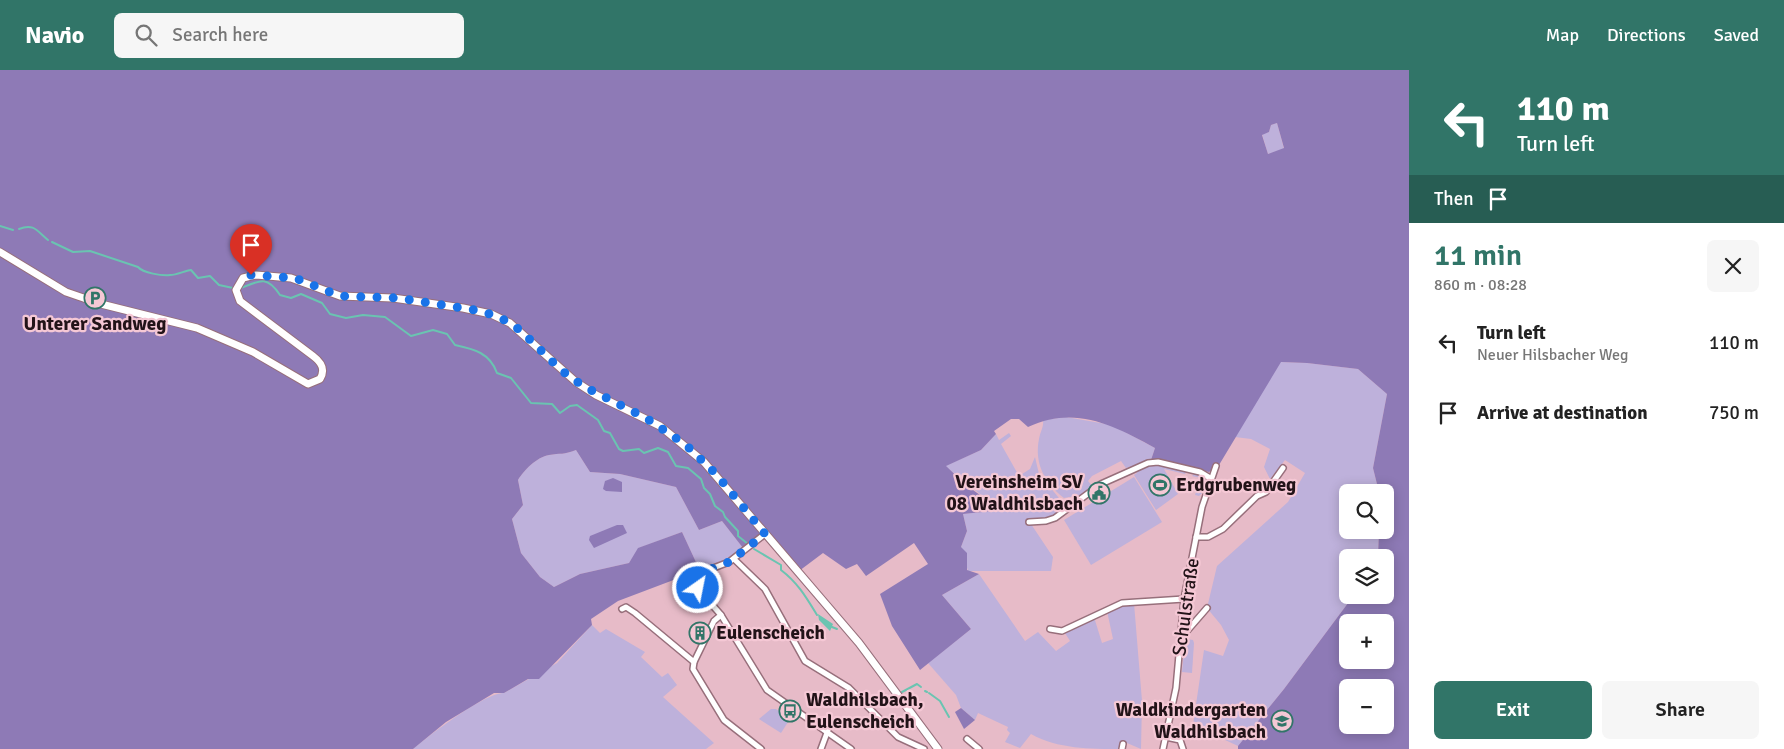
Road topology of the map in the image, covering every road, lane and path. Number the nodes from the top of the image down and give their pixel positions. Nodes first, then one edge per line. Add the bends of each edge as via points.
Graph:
1 (0, 252) edge
2 (1216, 466) dead end
3 (1283, 468) dead end
4 (1210, 478) junction
5 (1029, 522) dead end
6 (765, 534) junction
7 (1196, 537) junction
8 (734, 559) junction
9 (1184, 599) junction
10 (1207, 608) dead end
11 (622, 609) dead end
12 (721, 615) junction
13 (1050, 629) dead end
14 (1181, 632) junction
15 (694, 662) junction
16 (828, 730) junction
17 (1166, 737) junction
18 (967, 739) dead end
19 (754, 744) junction
20 (749, 749) edge
21 (761, 749) edge
22 (821, 749) edge
23 (852, 749) edge
24 (924, 749) edge
25 (938, 749) edge
26 (979, 749) edge
27 (1162, 749) edge
28 (1183, 749) edge

1 - 6 street via 66,292 197,328 258,355 308,384 320,379 323,372 321,364 242,303 236,290 241,279 256,275 287,277 340,296 398,298 496,316 520,330 561,370 583,386 646,418 686,445 716,474
2 - 4 street, Schulstraße
3 - 7 street via 1266,492 1257,496 1223,529 1208,537
4 - 5 street via 1200,472 1149,462 1101,484 1055,518 1046,522
4 - 7 street, Schulstraße
6 - 8 street
6 - 25 street via 859,643
7 - 9 street, Schulstraße
8 - 12 street via 707,570 698,580 700,593
8 - 24 street via 765,589 805,661 849,688 898,736
9 - 13 street via 1126,602 1062,631
9 - 14 street, Schulstraße
10 - 14 street via 1187,631
11 - 15 street via 626,607 635,613
12 - 15 street via 714,621
12 - 16 street via 769,692
14 - 17 street, Schulstraße via 1176,688
15 - 19 street via 693,670 719,713 732,728
16 - 22 street
16 - 23 street
17 - 27 street, Schulstraße
17 - 28 street via 1180,740
18 - 26 street
19 - 20 street
19 - 21 street

